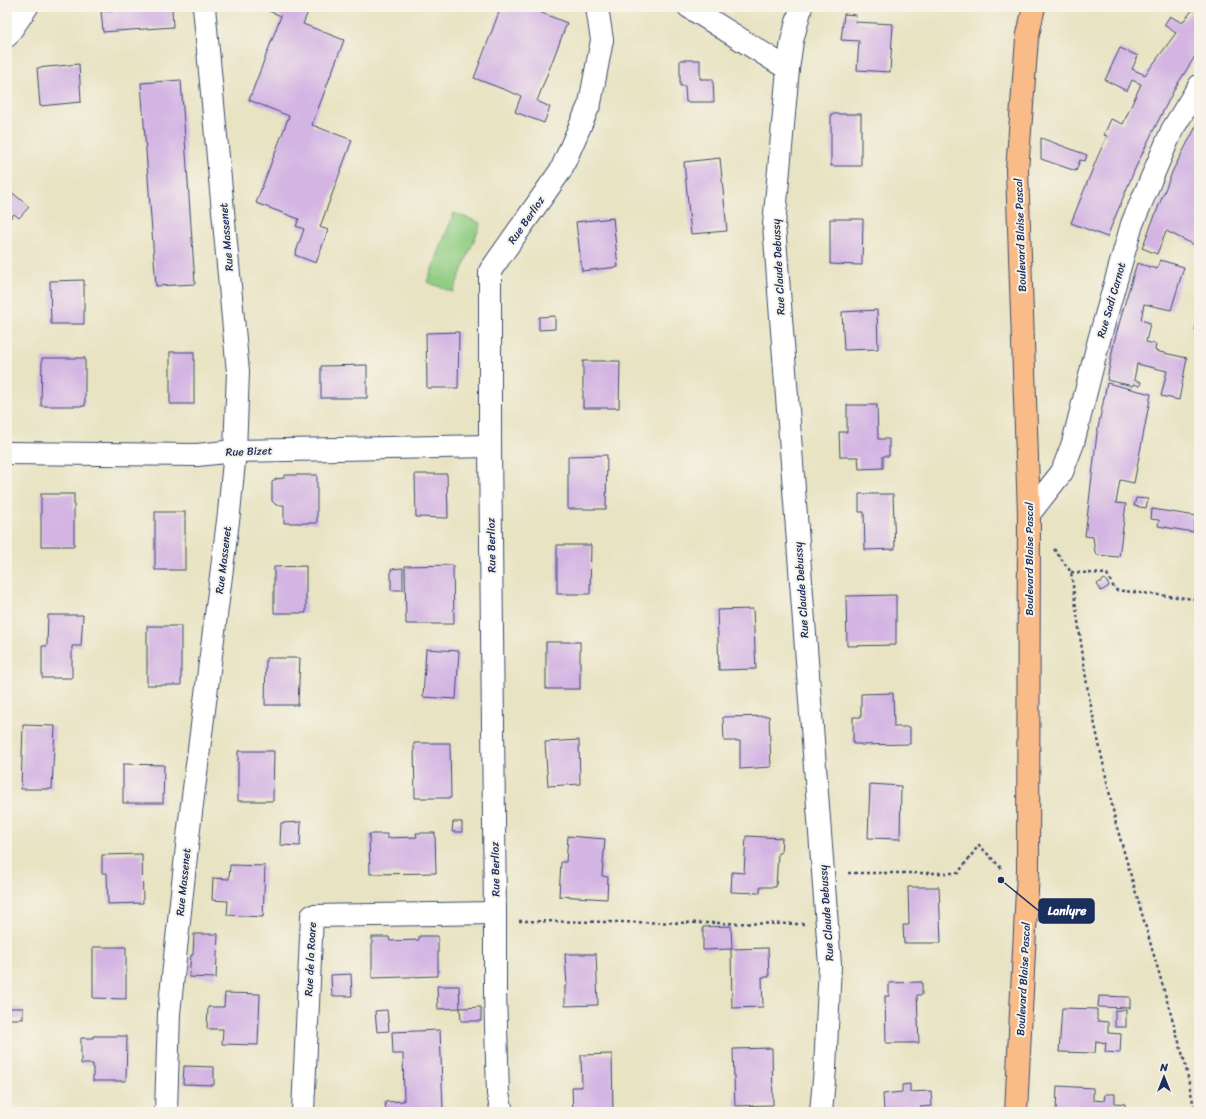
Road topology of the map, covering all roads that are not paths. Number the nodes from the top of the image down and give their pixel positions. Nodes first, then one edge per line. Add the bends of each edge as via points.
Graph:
1 (27, 7) edge
2 (204, 7) edge
3 (597, 7) edge
4 (689, 7) edge
5 (801, 7) edge
6 (1034, 7) edge
7 (7, 36) edge
8 (788, 69) junction
9 (1199, 86) edge
10 (490, 446) junction
11 (235, 451) junction
12 (7, 453) edge
13 (1029, 514) junction
14 (495, 917) junction
15 (166, 1112) edge
16 (303, 1112) edge
17 (502, 1112) edge
18 (821, 1112) edge
19 (1016, 1112) edge

1 - 7 street
2 - 11 street, Rue Massenet via 238,372
3 - 10 street, Rue Berlioz via 602,40 590,103 561,170 490,271
4 - 8 street
5 - 8 street, Rue Claude Debussy
6 - 13 main road, Boulevard Blaise Pascal via 1027,39 1017,170
8 - 18 street, Rue Claude Debussy via 774,225 830,965
9 - 13 street, Rue Sadi Carnot via 1172,130 1132,224 1073,443 1062,472
10 - 11 street, Rue Bizet
10 - 14 street, Rue Berlioz
11 - 12 street, Rue Bizet via 197,455
11 - 15 street, Rue Massenet via 169,1013
13 - 19 main road, Boulevard Blaise Pascal via 1028,870
14 - 16 street, Rue de la Roare via 312,916
14 - 17 street, Rue Berlioz via 498,1094

